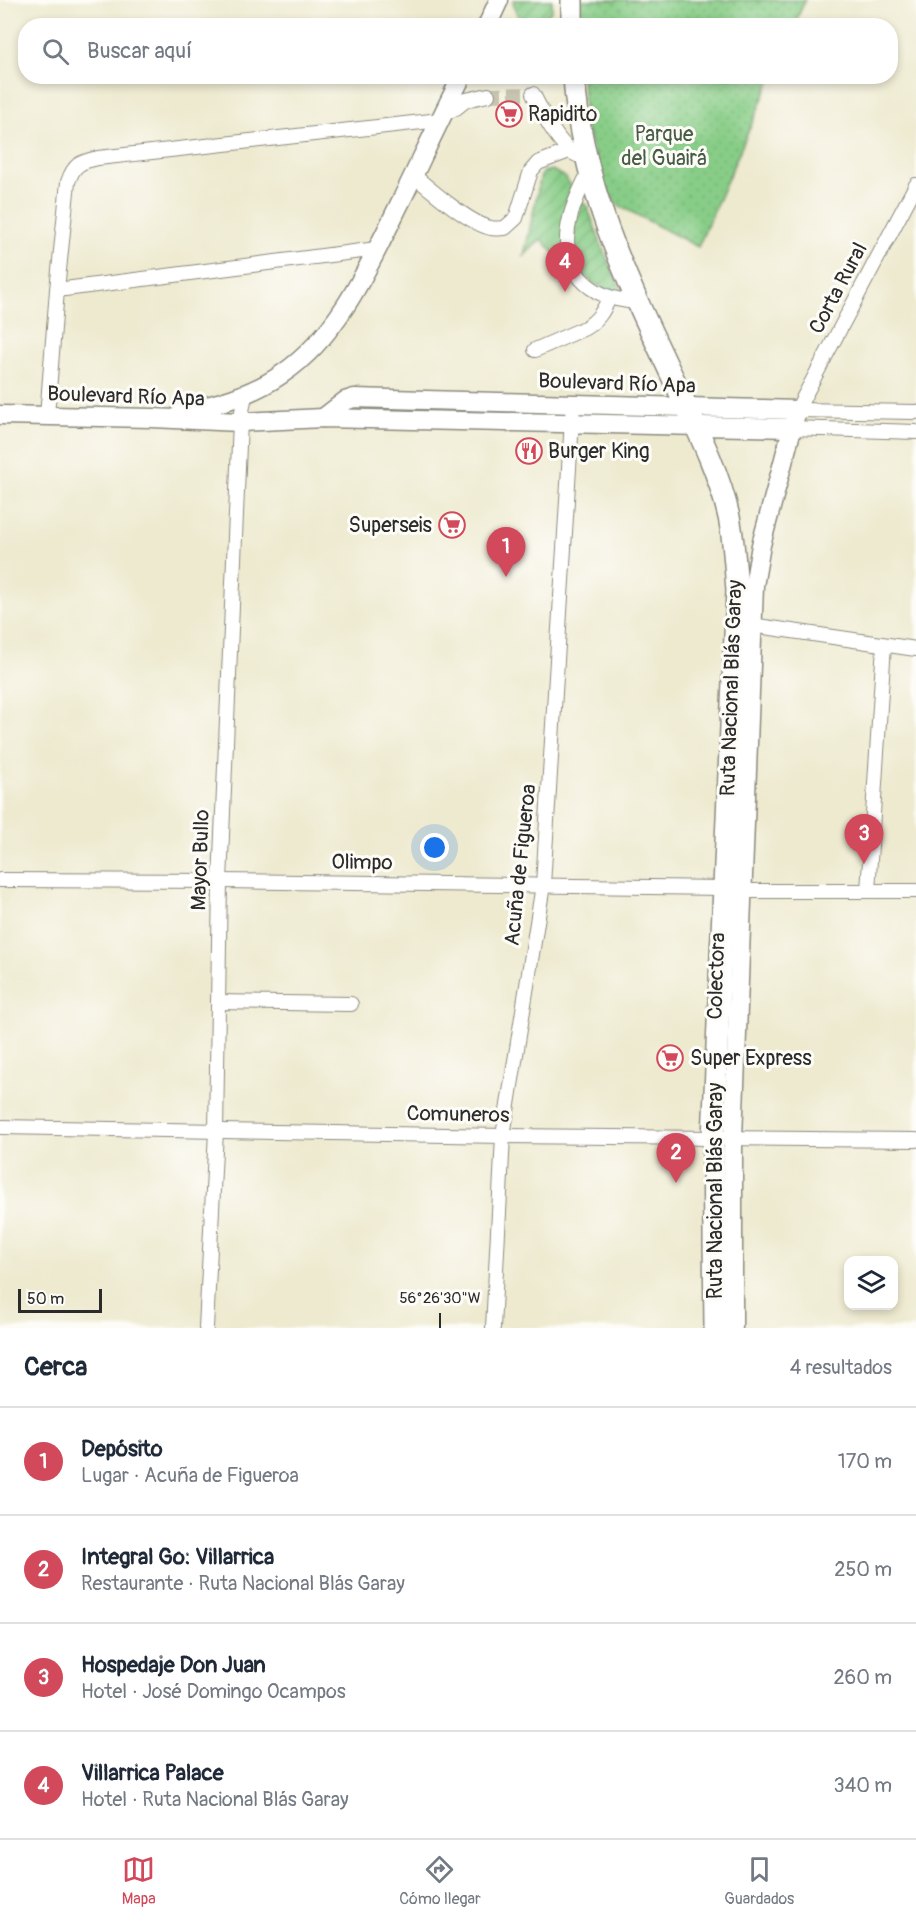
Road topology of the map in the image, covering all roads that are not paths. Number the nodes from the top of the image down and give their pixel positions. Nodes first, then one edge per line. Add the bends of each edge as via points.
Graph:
1 (499, 0) edge
2 (572, 0) edge
3 (490, 18) edge
4 (572, 18) edge
5 (458, 84) edge
6 (575, 84) edge
7 (533, 94) dead end
8 (488, 95) tunnel mouth
9 (442, 117) junction
10 (582, 160) junction
11 (413, 176) junction
12 (916, 185) edge
13 (377, 249) junction
14 (57, 290) junction
15 (609, 298) junction
16 (637, 303) junction
17 (535, 350) dead end
18 (245, 395) junction
19 (573, 404) junction
20 (797, 410) junction
21 (916, 412) edge
22 (0, 415) edge
23 (47, 416) junction
24 (691, 416) junction
25 (152, 418) junction
26 (323, 418) junction
27 (240, 422) junction
28 (572, 423) junction
29 (792, 428) junction
30 (916, 432) edge
31 (751, 625) junction
32 (885, 645) junction
33 (916, 650) edge
34 (0, 880) edge
35 (220, 881) junction
36 (543, 885) junction
37 (733, 890) junction
38 (868, 891) junction
39 (916, 891) edge
40 (218, 1002) junction
41 (351, 1004) dead end
42 (0, 1128) edge
43 (216, 1131) junction
44 (503, 1136) junction
45 (723, 1138) junction
46 (916, 1140) edge
47 (206, 1328) edge
48 (493, 1328) edge
49 (715, 1328) edge
50 (733, 1328) edge

1 - 3 main road
2 - 4 highway
5 - 9 main road
6 - 10 highway, Ruta Nacional Blás Garay
7 - 10 street via 555,133
8 - 9 street via 466,100
9 - 11 main road
9 - 14 street via 82,161 68,182
10 - 11 street via 538,163 531,171 516,218 506,228 491,228 466,216
10 - 15 street via 569,221 568,253 583,281
10 - 16 highway, Ruta Nacional Blás Garay
11 - 13 main road
12 - 20 street, Corta Rural
13 - 14 street
13 - 18 main road via 341,313 315,345 283,374
14 - 23 street
15 - 16 street
15 - 17 street via 593,323
16 - 24 highway, Ruta Nacional Blás Garay
18 - 25 main road
18 - 27 street, Mayor Bullo
19 - 24 main road, Boulevard Río Apa
19 - 26 main road, Boulevard Río Apa via 354,398
19 - 28 street, Acuña de Figueroa
20 - 21 street, Boulevard Río Apa
20 - 24 main road, Boulevard Río Apa
20 - 29 main road
22 - 23 main road, Boulevard Río Apa
23 - 25 main road, Boulevard Río Apa
24 - 28 main road, Boulevard Río Apa
24 - 29 main road, Boulevard Río Apa
24 - 37 highway, Ruta Nacional Blás Garay via 708,452 728,516 734,552
25 - 27 main road, Boulevard Río Apa
26 - 27 main road, Boulevard Río Apa
26 - 28 main road, Boulevard Río Apa
27 - 35 street, Mayor Bullo
28 - 36 street, Acuña de Figueroa
29 - 30 street, Boulevard Río Apa
29 - 31 main road via 761,545
31 - 32 street
31 - 37 main road
32 - 33 street
32 - 38 street
34 - 35 street, Olimpo
35 - 36 street, Olimpo
35 - 40 street, Mayor Bullo
36 - 37 street, Olimpo
36 - 44 street, Acuña de Figueroa
37 - 38 street, Olimpo
37 - 45 highway, Ruta Nacional Blás Garay
38 - 39 street, Olimpo
40 - 41 street
40 - 43 street, Mayor Bullo
42 - 43 street, Comuneros
43 - 44 street, Comuneros
43 - 47 street, Mayor Bullo
44 - 45 street, Comuneros
44 - 48 street, Acuña de Figueroa
45 - 46 street, Comuneros
45 - 49 highway, Ruta Nacional Blás Garay
45 - 50 main road

